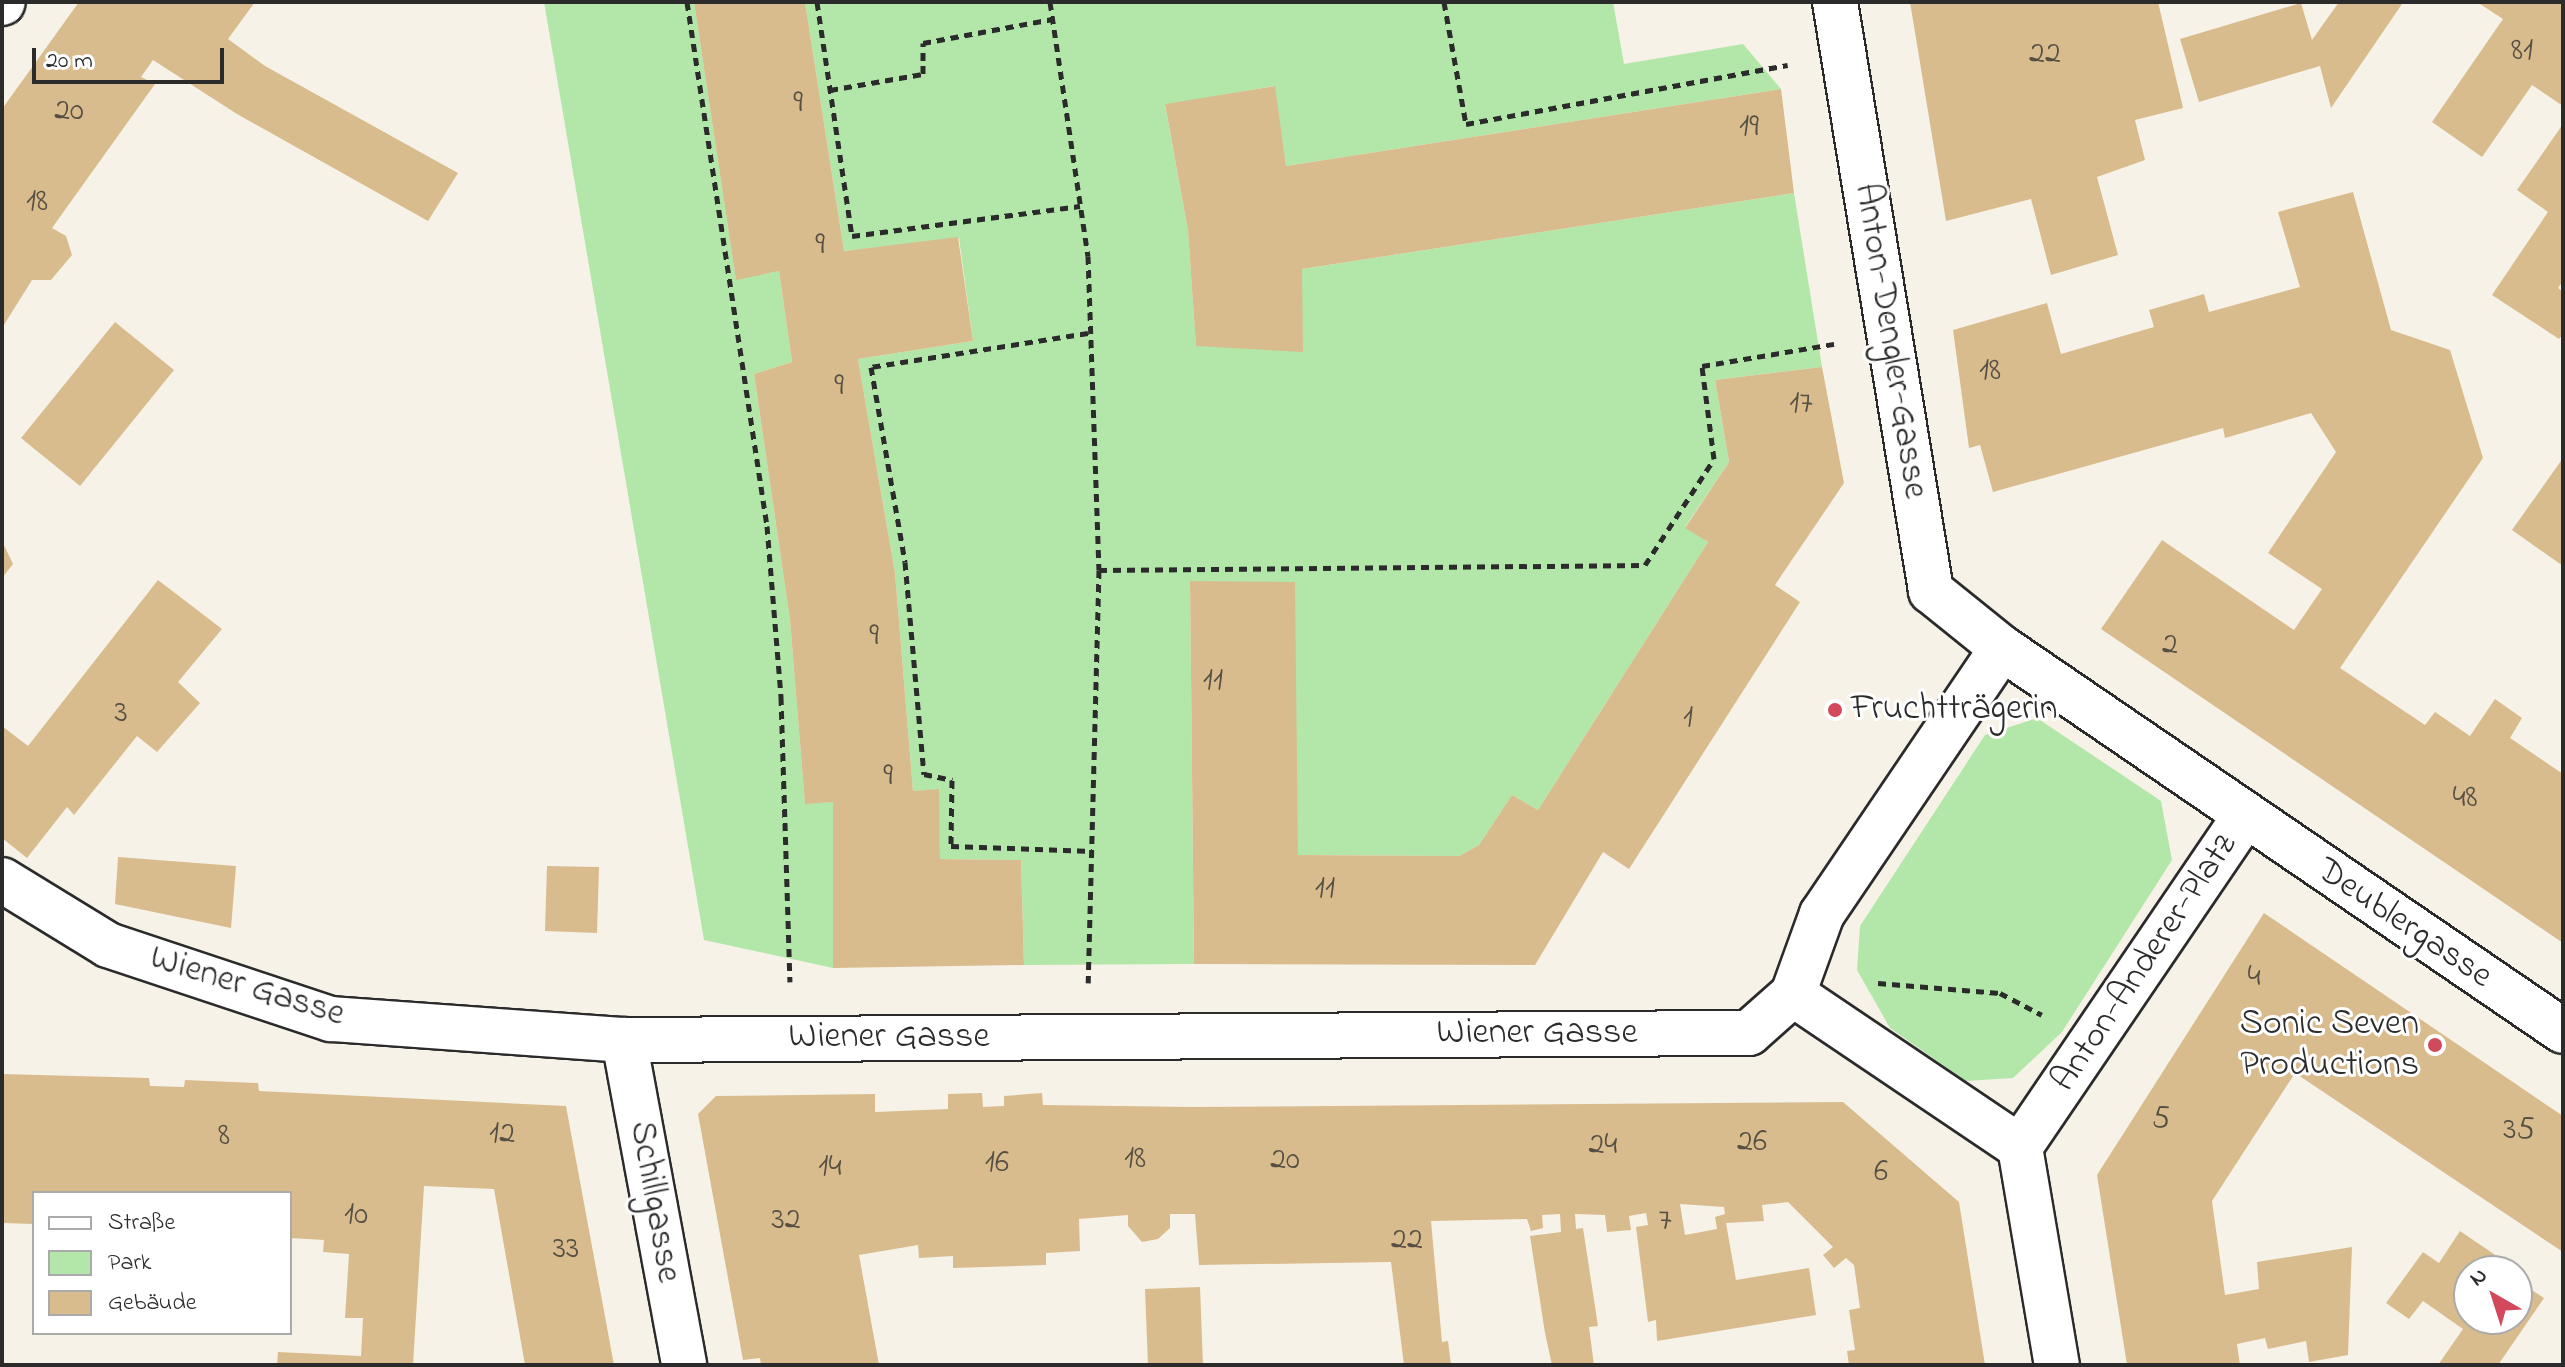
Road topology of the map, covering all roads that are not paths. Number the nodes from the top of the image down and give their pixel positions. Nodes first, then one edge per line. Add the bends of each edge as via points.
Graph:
1 (1835, 2) edge
2 (2002, 648) junction
3 (2245, 816) junction
4 (2, 880) edge
5 (1793, 994) junction
6 (2563, 1031) edge
7 (624, 1040) junction
8 (2020, 1147) junction
9 (684, 1365) edge
10 (2057, 1365) edge

1 - 2 street, Anton-Dengler-Gasse via 1931,591
2 - 3 street, Anton-Anderer-Platz
2 - 5 street via 1822,914
3 - 6 street, Deublergasse
3 - 8 street, Anton-Anderer-Platz
4 - 7 street, Wiener Gasse via 108,945 331,1019
5 - 7 street, Wiener Gasse via 1749,1033
5 - 8 street
7 - 9 street, Schillgasse
8 - 10 street

